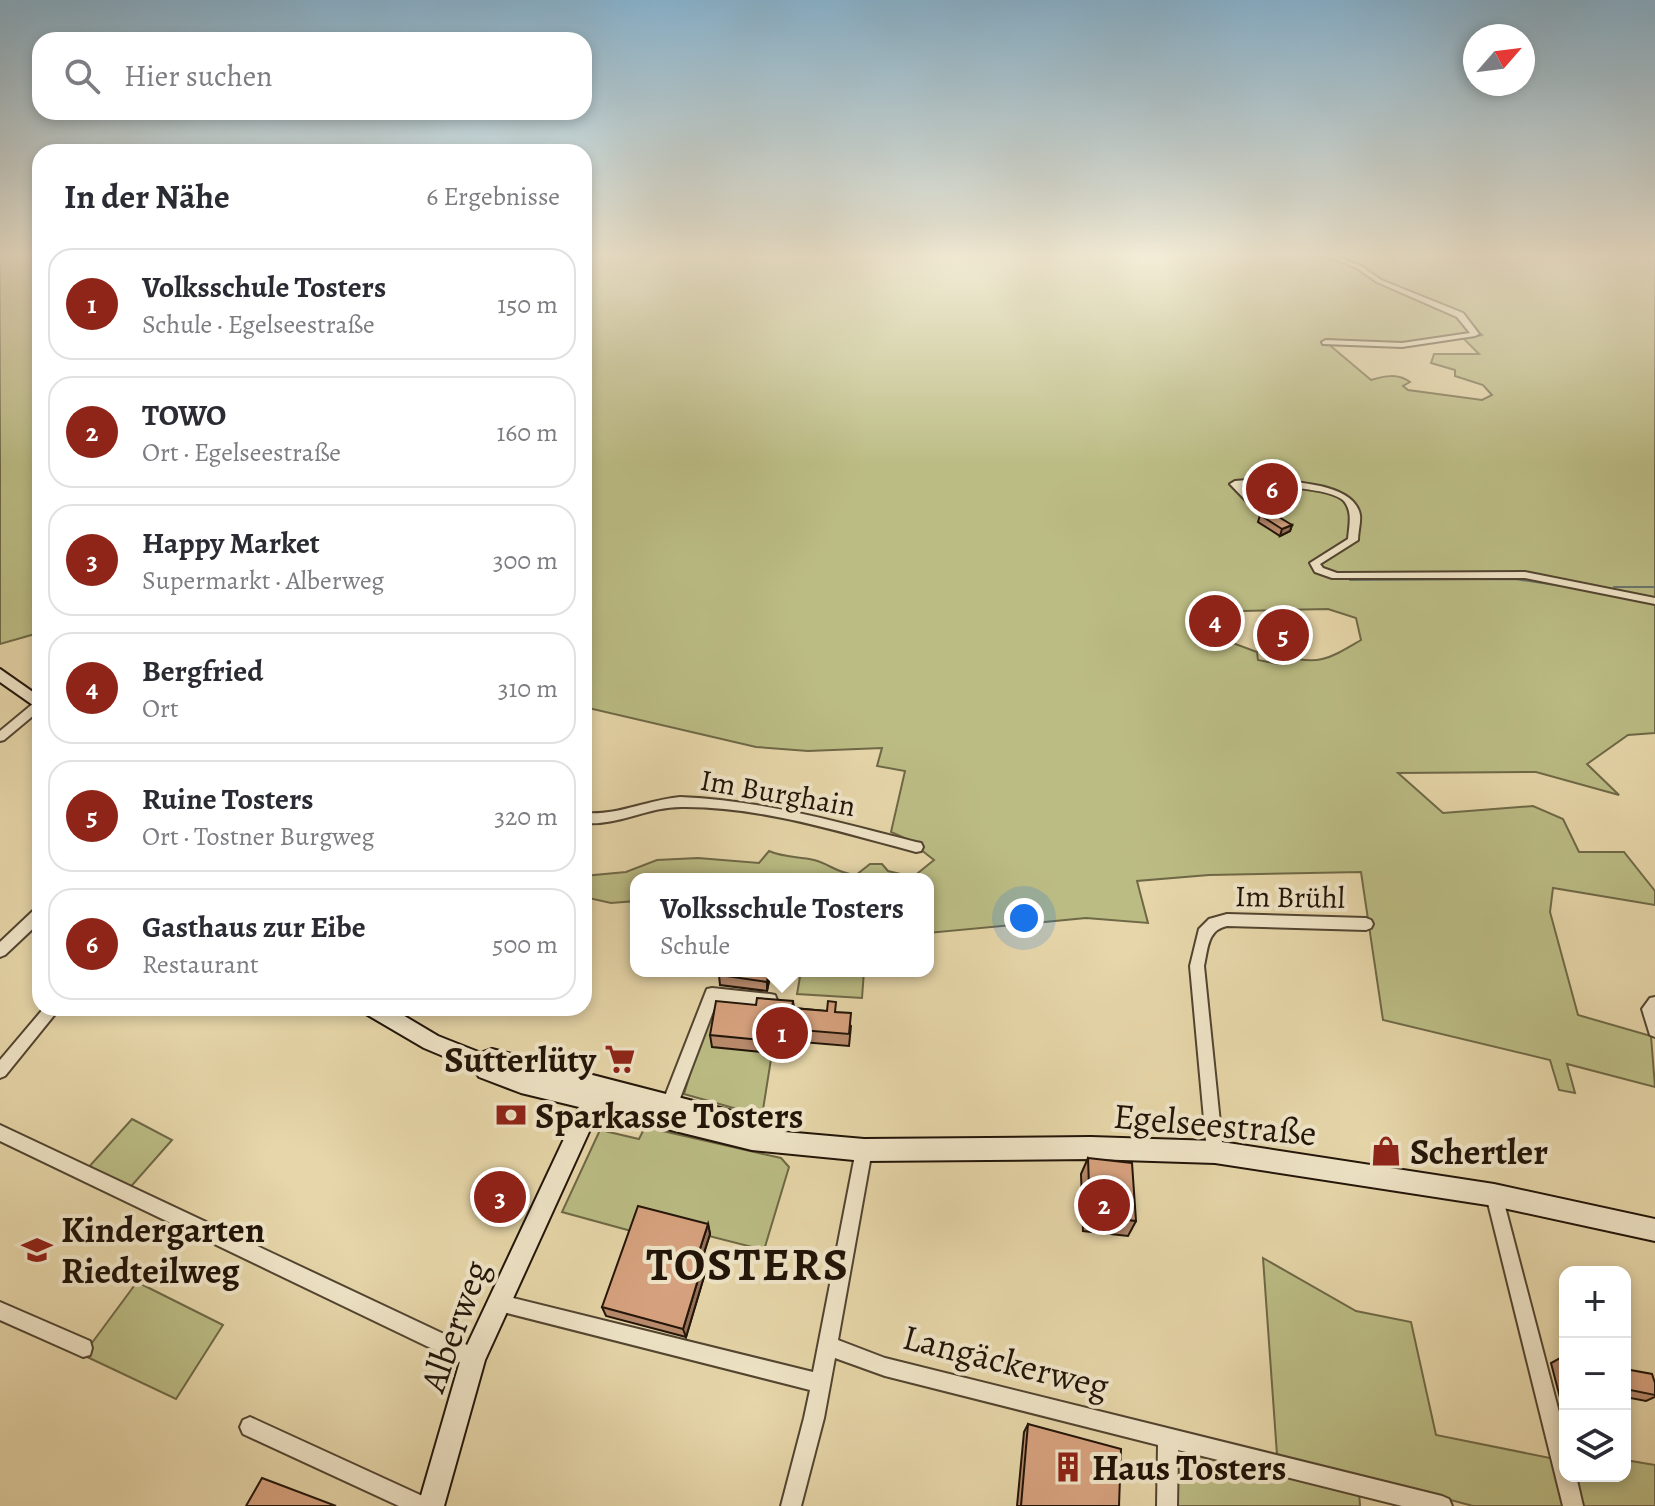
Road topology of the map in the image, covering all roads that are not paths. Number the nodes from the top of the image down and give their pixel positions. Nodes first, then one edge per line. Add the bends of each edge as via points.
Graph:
1 (1470, 325) edge
2 (1326, 342) dead end
3 (1260, 510) dead end
4 (1655, 601) edge
5 (0, 674) edge
6 (32, 699) edge
7 (32, 711) edge
8 (0, 737) edge
9 (592, 818) edge
10 (916, 847) dead end
11 (32, 921) edge
12 (1366, 924) dead end
13 (0, 951) edge
14 (777, 1001) edge
15 (1655, 1003) edge
16 (46, 1016) edge
17 (387, 1016) edge
18 (1655, 1030) edge
19 (0, 1071) edge
20 (595, 1094) junction
21 (667, 1111) junction
22 (0, 1133) edge
23 (864, 1150) junction
24 (1215, 1152) junction
25 (1494, 1195) junction
26 (1655, 1230) edge
27 (497, 1303) junction
28 (0, 1311) edge
29 (828, 1346) junction
30 (83, 1348) dead end
31 (473, 1358) junction
32 (819, 1383) junction
33 (250, 1427) dead end
34 (1168, 1437) junction
35 (1559, 1450) edge
36 (1567, 1482) edge
37 (422, 1506) edge
38 (431, 1506) edge
39 (791, 1506) edge
40 (1167, 1506) edge
41 (1442, 1506) edge
42 (1573, 1506) edge

1 - 2 street via 1474,335 1402,345
3 - 4 street via 1235,484 1319,487 1347,499 1355,514 1353,540 1315,563 1336,576 1525,575
5 - 6 main road
7 - 8 street
9 - 10 street, Im Burghain via 678,802 788,815
11 - 13 street
12 - 24 street, Im Brühl via 1232,920 1214,923 1204,933 1197,966
14 - 21 street via 712,994
15 - 18 street via 1649,1009
16 - 19 street
17 - 20 main road, Egelseestraße via 481,1062 486,1070 521,1083
20 - 21 main road, Egelseestraße
20 - 27 main road, Alberweg
21 - 23 main road, Egelseestraße via 752,1140
22 - 31 street
23 - 24 main road, Egelseestraße
23 - 29 street
24 - 25 main road, Egelseestraße
25 - 26 main road, Egelseestraße
25 - 35 street
27 - 31 main road, Alberweg
27 - 32 street
28 - 30 street
29 - 32 street
29 - 34 street, Langäckerweg via 885,1367
31 - 38 main road, Alberweg
32 - 39 street
33 - 37 street
34 - 40 street
34 - 41 street, Langäckerweg
36 - 42 street

